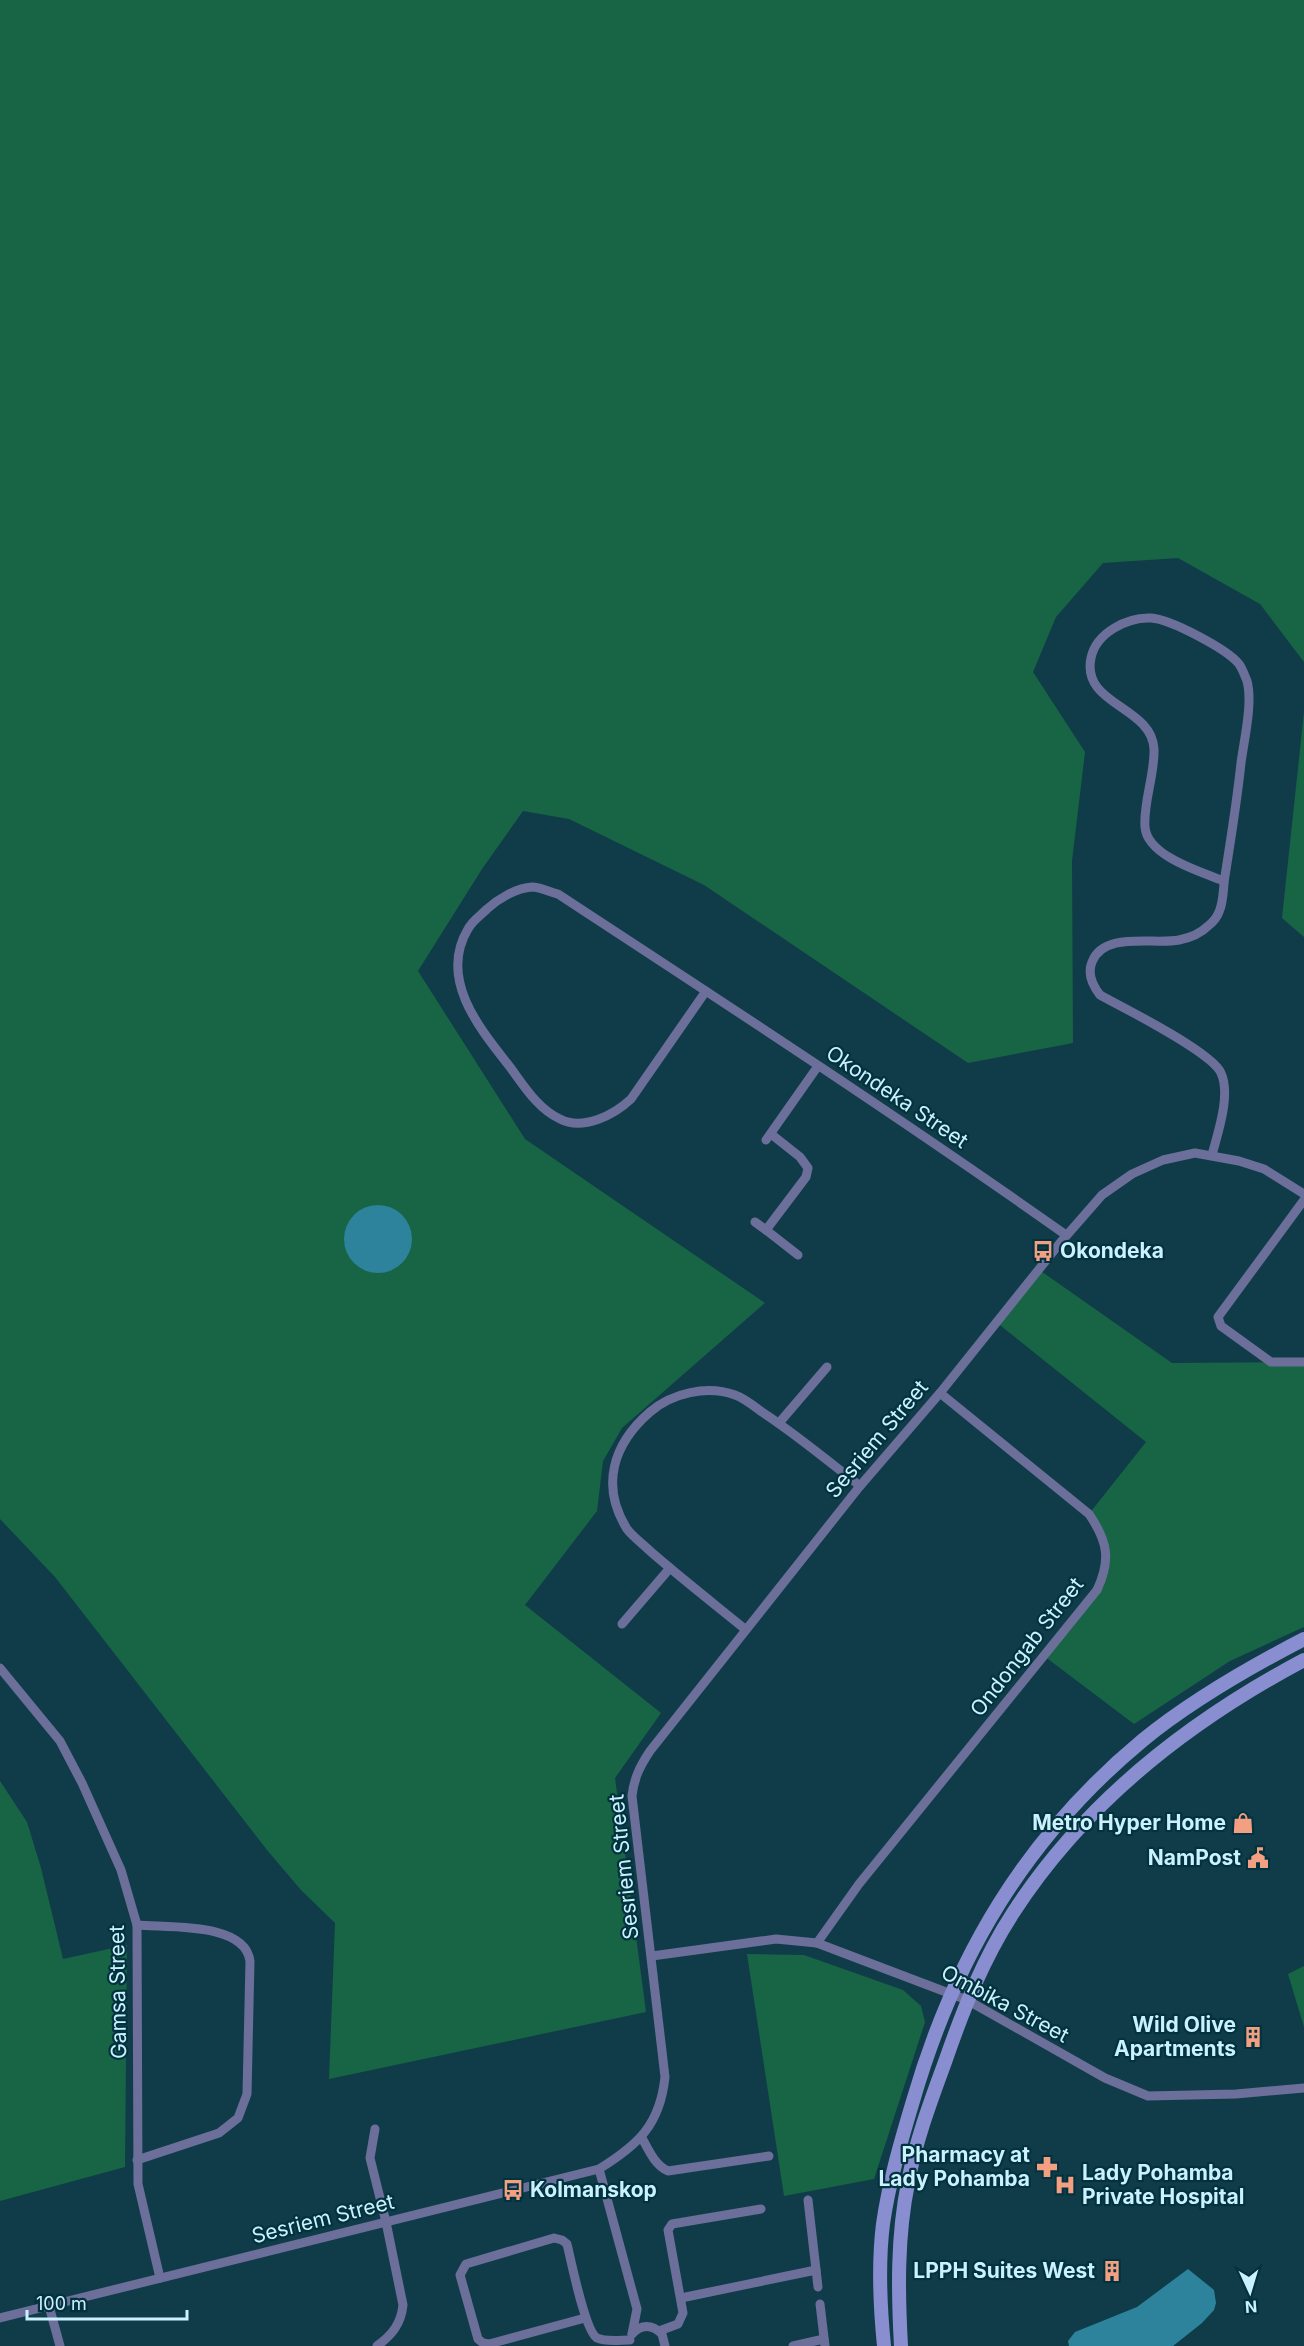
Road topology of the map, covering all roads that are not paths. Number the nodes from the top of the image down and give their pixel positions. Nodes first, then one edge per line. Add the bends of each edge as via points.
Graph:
1 (1224, 881) junction
2 (706, 991) junction
3 (818, 1066) junction
4 (1212, 1155) junction
5 (1304, 1194) edge
6 (1304, 1200) edge
7 (755, 1222) dead end
8 (766, 1230) junction
9 (1066, 1235) junction
10 (798, 1255) dead end
11 (1304, 1362) edge
12 (826, 1367) dead end
13 (940, 1393) junction
14 (779, 1423) junction
15 (860, 1486) junction
16 (670, 1568) junction
17 (622, 1624) dead end
18 (745, 1629) junction
19 (1304, 1639) edge
20 (1304, 1660) edge
21 (0, 1668) edge
22 (137, 1925) junction
23 (817, 1943) junction
24 (652, 1956) junction
25 (951, 1992) junction
26 (967, 2000) junction
27 (1304, 2088) edge
28 (375, 2129) dead end
29 (642, 2138) junction
30 (769, 2156) dead end
31 (137, 2160) junction
32 (599, 2169) junction
33 (808, 2200) dead end
34 (761, 2209) dead end
35 (386, 2222) junction
36 (816, 2270) junction
37 (160, 2278) junction
38 (818, 2287) dead end
39 (681, 2298) junction
40 (820, 2304) dead end
41 (50, 2306) junction
42 (637, 2310) junction
43 (0, 2318) edge
44 (585, 2318) junction
45 (656, 2329) junction
46 (630, 2340) edge
47 (825, 2342) edge
48 (60, 2346) edge
49 (377, 2346) edge
50 (665, 2346) edge
51 (793, 2346) edge
52 (884, 2346) edge
53 (901, 2346) edge

1 - 1 street via 1249,701 1247,682 1239,664 1190,633 1167,621 1129,620 1098,641 1090,658 1098,690 1142,722 1151,735 1153,764 1145,828 1152,844 1168,856
1 - 4 street via 1219,913 1201,931 1179,940 1103,947 1090,965 1094,988 1100,995 1206,1056 1221,1071 1222,1118
2 - 2 street, Okondeka Street via 558,894 532,887 491,905 468,927 458,952 459,984 470,1013 540,1106 562,1120 580,1122 620,1110
2 - 3 street, Okondeka Street
3 - 8 street via 769,1137 800,1157 808,1168 806,1177
3 - 9 street, Okondeka Street
4 - 5 street, Sesriem Street via 1264,1170
4 - 9 street, Sesriem Street via 1195,1153 1163,1160 1132,1174 1102,1195
6 - 11 street via 1218,1317 1221,1326 1271,1362
7 - 8 street
8 - 10 street
9 - 13 street, Sesriem Street
12 - 14 street
13 - 15 street, Sesriem Street
13 - 23 street, Ondongab Street via 1089,1514 1104,1541 1105,1573 1097,1590 859,1884
14 - 15 street
14 - 16 street via 737,1395 694,1391 668,1399 649,1412 628,1435 612,1471 614,1504 629,1531
15 - 18 street, Sesriem Street
16 - 17 street
16 - 18 street
18 - 24 street, Sesriem Street via 650,1751 634,1782 634,1817
19 - 25 main road via 1250,1667 1143,1740 1065,1815 1003,1896
20 - 26 main road via 1257,1685 1175,1741 1087,1820 1012,1914
21 - 22 street, Gamsa Street via 60,1741 121,1870
22 - 31 street, Gamsa Street
22 - 31 street via 218,1931 241,1942 249,1951 250,1961 247,2094 238,2118 219,2133
23 - 24 street, Ombika Street via 776,1939
23 - 25 street, Ombika Street
24 - 29 street, Sesriem Street via 665,2077 659,2109
25 - 26 street, Ombika Street
25 - 52 main road via 919,2079 893,2170 881,2254
26 - 27 street, Ombika Street via 1105,2078 1148,2096
26 - 53 main road via 933,2093 908,2182 899,2262
28 - 35 street via 370,2158
29 - 30 street via 654,2159 668,2170
29 - 32 street, Sesriem Street
31 - 37 street, Gamsa Street via 138,2184
32 - 35 street, Sesriem Street
32 - 42 street
33 - 36 street
34 - 39 street via 672,2224 667,2236
35 - 37 street, Sesriem Street
35 - 49 street via 403,2306 396,2328
36 - 38 street
36 - 39 street
37 - 41 street, Sesriem Street
39 - 45 street via 683,2313 678,2324
40 - 47 street
41 - 43 street, Sesriem Street
41 - 48 street
42 - 45 street
42 - 46 street
44 - 44 street via 567,2244 562,2240 554,2238 466,2264 460,2275 478,2339 483,2343
44 - 46 street via 600,2340
45 - 46 street via 641,2327
45 - 50 street
47 - 51 street

